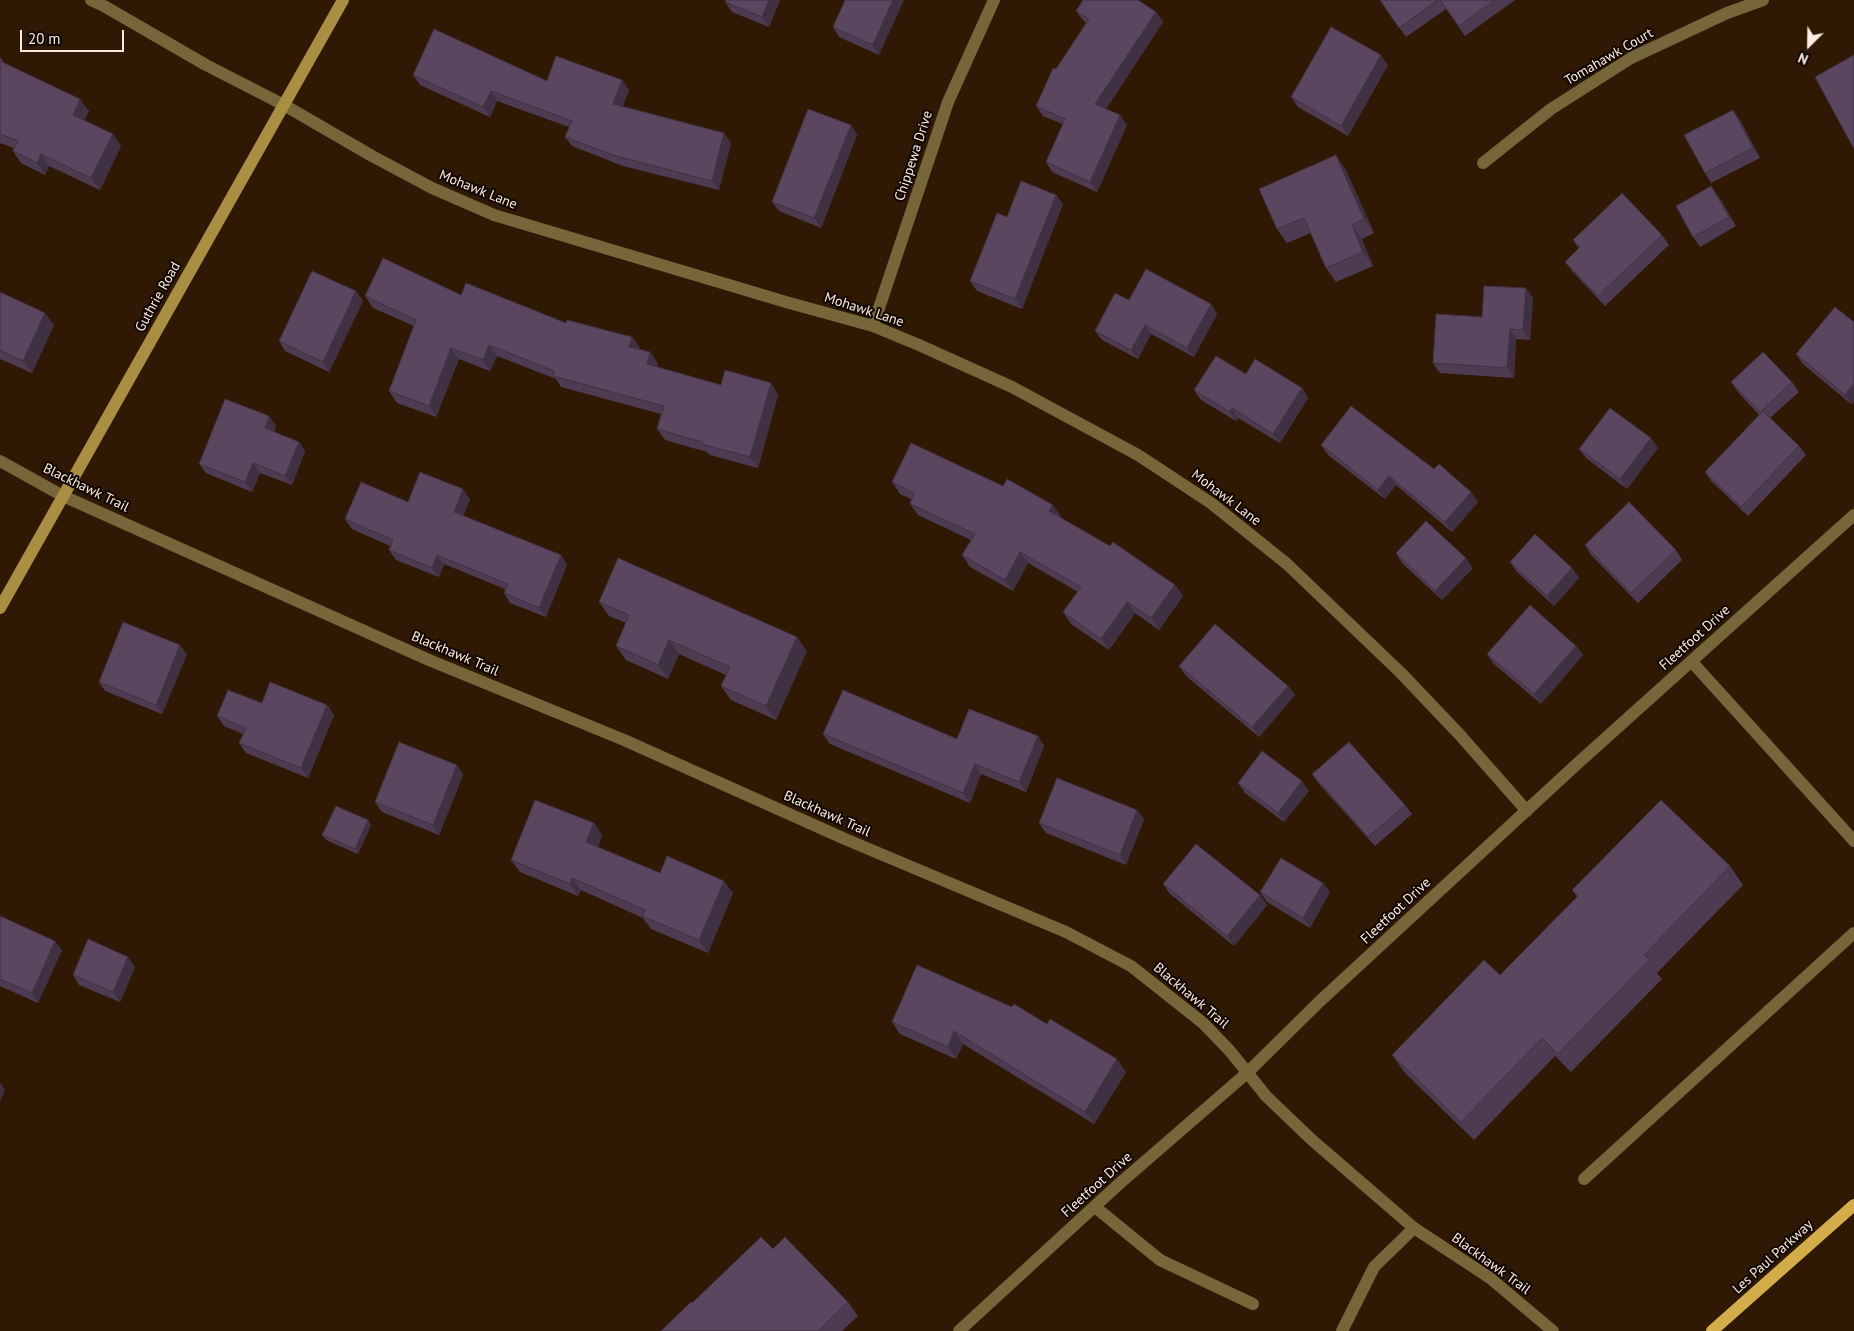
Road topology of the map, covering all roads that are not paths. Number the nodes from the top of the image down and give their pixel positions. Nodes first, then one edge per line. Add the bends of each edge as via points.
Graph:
1 (91, 0) edge
2 (342, 0) edge
3 (994, 0) edge
4 (1763, 0) edge
5 (284, 105) junction
6 (1483, 163) dead end
7 (873, 326) junction
8 (0, 461) edge
9 (63, 496) junction
10 (1854, 515) edge
11 (0, 608) edge
12 (1692, 662) junction
13 (1528, 811) junction
14 (1854, 841) edge
15 (1854, 933) edge
16 (1247, 1073) junction
17 (1584, 1179) dead end
18 (1854, 1205) edge
19 (1095, 1207) junction
20 (1414, 1228) junction
21 (1253, 1304) dead end
22 (959, 1331) edge
23 (1342, 1331) edge
24 (1553, 1331) edge
25 (1712, 1331) edge

1 - 5 street, Mohawk Lane
2 - 5 street, Guthrie Road
3 - 7 street, Chippewa Drive via 948,102
4 - 6 street, Tomahawk Court via 1727,13 1632,58 1551,109
5 - 7 street, Mohawk Lane via 432,188 494,215
5 - 9 street, Guthrie Road
7 - 13 street, Mohawk Lane via 1012,387 1138,455 1211,503 1287,564 1401,673
8 - 9 street, Blackhawk Trail
9 - 11 street, Guthrie Road
9 - 16 street, Blackhawk Trail via 429,660 624,740 845,839 1066,932 1131,966 1202,1023
10 - 12 street, Fleetfoot Drive
12 - 13 street, Fleetfoot Drive
12 - 14 street
13 - 16 street, Fleetfoot Drive via 1319,1002
15 - 17 street
16 - 19 street, Fleetfoot Drive
16 - 20 street, Blackhawk Trail via 1312,1140
18 - 25 main road, Les Paul Parkway
19 - 21 street via 1160,1260
19 - 22 street, Fleetfoot Drive
20 - 23 street via 1374,1267
20 - 24 street, Blackhawk Trail via 1490,1278

